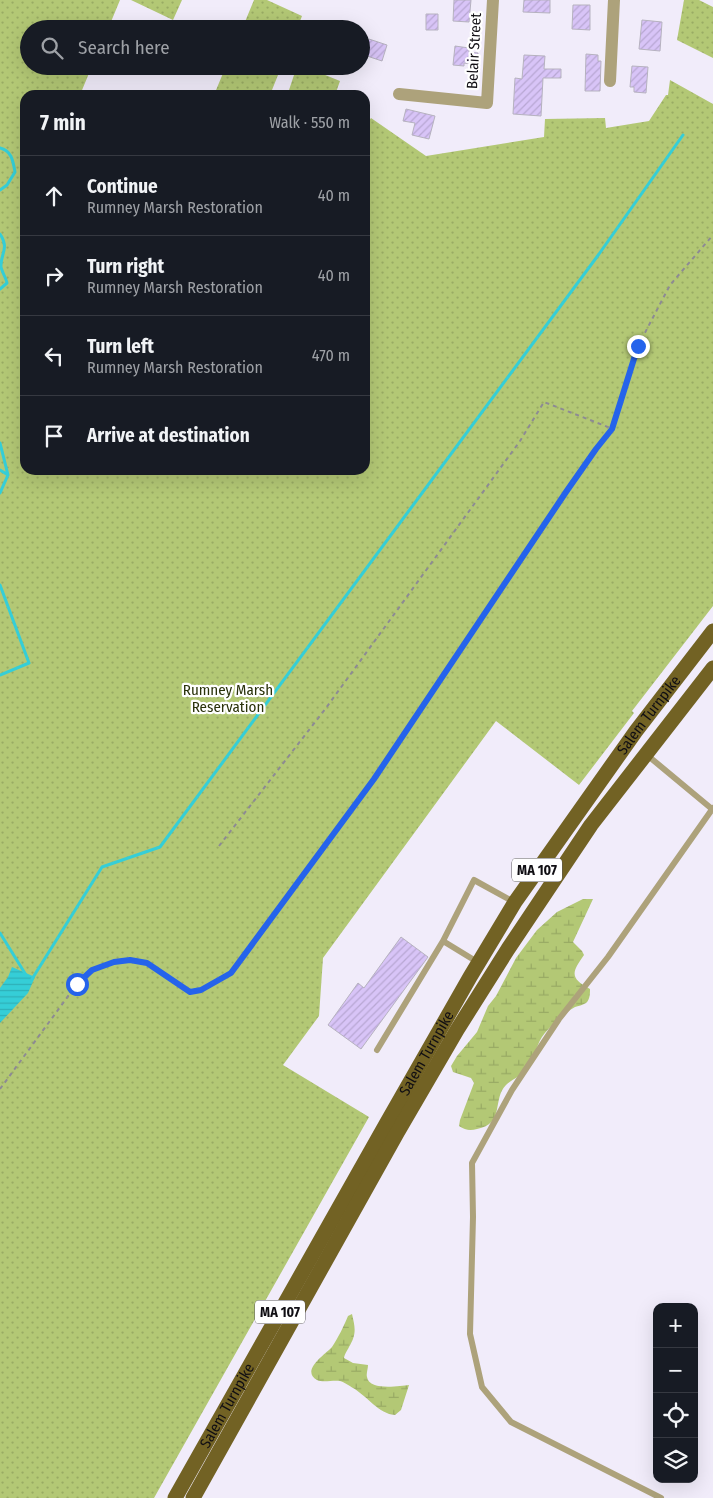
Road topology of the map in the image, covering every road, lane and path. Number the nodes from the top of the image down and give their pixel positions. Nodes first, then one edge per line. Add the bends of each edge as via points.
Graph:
1 (493, 0) edge
2 (614, 0) edge
3 (610, 81) dead end
4 (399, 94) dead end
5 (713, 235) edge
6 (612, 429) junction
7 (713, 631) edge
8 (713, 668) edge
9 (647, 754) junction
10 (713, 808) edge
11 (219, 846) dead end
12 (515, 902) junction
13 (443, 941) junction
14 (479, 963) junction
15 (377, 1050) dead end
16 (0, 1089) edge
17 (175, 1498) edge
18 (193, 1498) edge
19 (661, 1498) edge

1 - 4 street, Belair Street via 487,103
2 - 3 street
5 - 6 path via 670,285 638,346
6 - 11 path via 544,402 515,449 338,692
6 - 16 path via 566,492 374,779 231,973 201,990 190,992 147,963 114,962 92,970 77,984
7 - 12 main road, Salem Turnpike / MA 107 via 636,731
8 - 9 main road, Salem Turnpike / MA 107
9 - 10 lane
9 - 18 main road, Salem Turnpike / MA 107 via 591,825 457,1030
10 - 19 lane via 608,958 560,1019 512,1090 472,1163 470,1334 482,1387 511,1422
12 - 13 lane via 474,880
12 - 14 main road, Salem Turnpike / MA 107
13 - 14 lane
13 - 15 lane
14 - 17 main road, Salem Turnpike / MA 107

